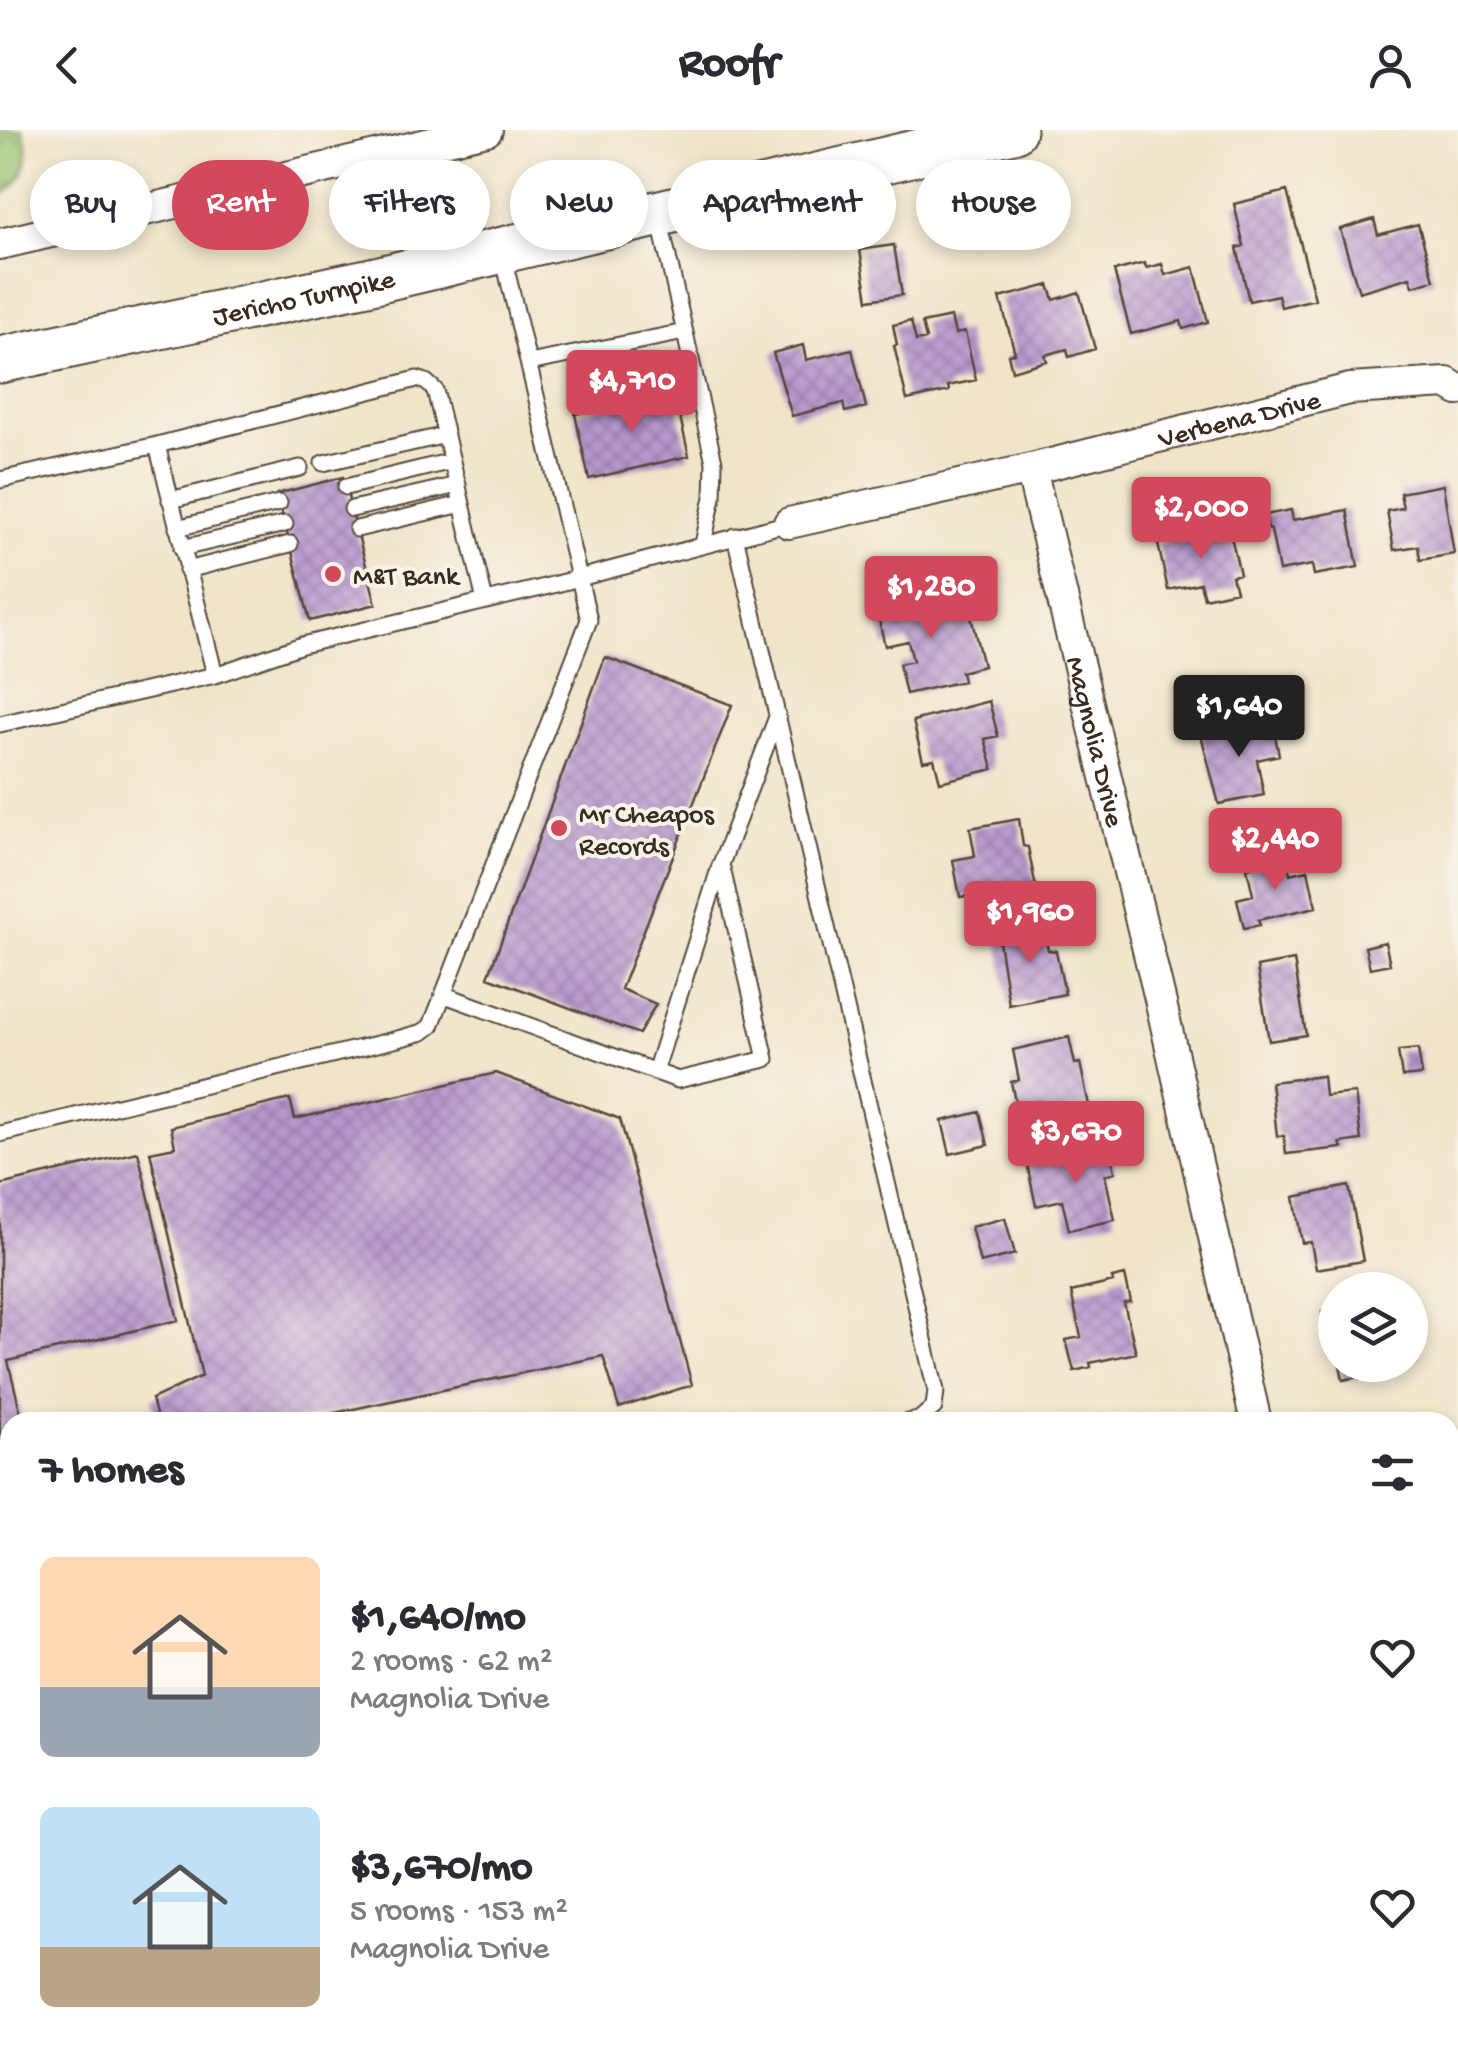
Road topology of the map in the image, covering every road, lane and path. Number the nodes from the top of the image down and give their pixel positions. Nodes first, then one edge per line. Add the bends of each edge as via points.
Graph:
1 (487, 130) edge
2 (1013, 130) edge
3 (658, 213) junction
4 (0, 244) edge
5 (502, 250) junction
6 (685, 332) junction
7 (0, 360) edge
8 (529, 363) junction
9 (1458, 390) edge
10 (446, 435) junction
11 (158, 445) junction
12 (452, 460) junction
13 (324, 463) dead end
14 (300, 468) dead end
15 (1030, 469) junction
16 (0, 480) edge
17 (458, 485) junction
18 (346, 487) dead end
19 (170, 500) junction
20 (279, 503) dead end
21 (462, 504) junction
22 (352, 509) dead end
23 (789, 523) joint
24 (284, 524) dead end
25 (176, 528) junction
26 (357, 529) dead end
27 (735, 536) junction
28 (290, 544) dead end
29 (702, 544) junction
30 (182, 548) junction
31 (187, 570) junction
32 (579, 576) junction
33 (485, 601) junction
34 (215, 675) junction
35 (777, 715) junction
36 (0, 724) edge
37 (721, 864) junction
38 (445, 995) junction
39 (655, 1072) junction
40 (0, 1134) edge
41 (928, 1412) edge
42 (1254, 1412) edge

1 - 4 street
2 - 3 main road, Jericho Turnpike
3 - 5 main road, Jericho Turnpike
3 - 6 lane
5 - 7 main road, Jericho Turnpike
5 - 8 lane
6 - 8 lane
6 - 29 lane via 714,462
8 - 32 lane
9 - 15 street, Verbena Drive via 1447,383 1350,389
10 - 11 lane via 435,390 416,379
10 - 12 lane
10 - 13 lane
11 - 16 lane
11 - 19 lane
12 - 17 lane
12 - 18 lane
14 - 19 lane
15 - 23 street, Verbena Drive
15 - 42 street, Magnolia Drive
17 - 21 lane
17 - 22 lane
19 - 25 lane
20 - 25 lane
21 - 26 lane
21 - 33 lane
23 - 27 lane
24 - 30 lane
25 - 30 lane
27 - 29 lane
27 - 35 lane
28 - 31 lane
29 - 32 lane
30 - 31 lane
31 - 34 lane
32 - 33 lane
32 - 38 lane via 590,620
33 - 34 lane via 302,645
34 - 36 lane
35 - 37 lane
35 - 41 lane via 936,1391
37 - 39 lane
37 - 39 lane via 766,1059 678,1080
38 - 39 lane
38 - 40 lane via 432,1026 422,1032

